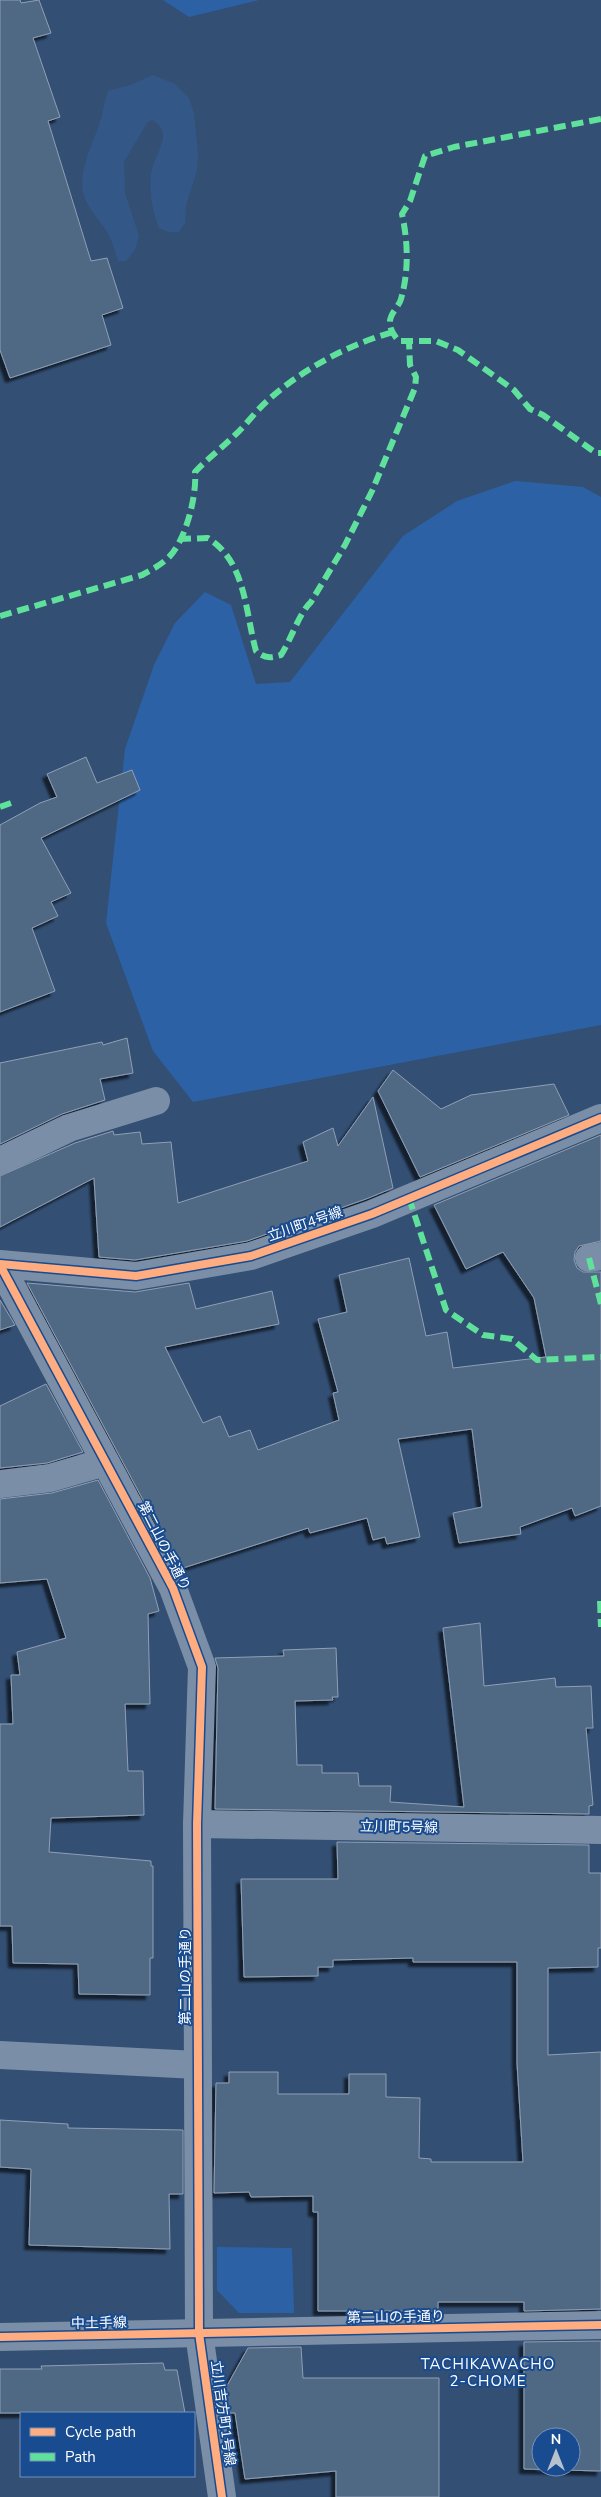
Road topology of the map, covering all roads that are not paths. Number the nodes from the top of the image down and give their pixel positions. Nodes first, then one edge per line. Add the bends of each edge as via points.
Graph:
1 (156, 1101) dead end
2 (601, 1118) edge
3 (0, 1161) edge
4 (0, 1264) edge
5 (105, 1462) junction
6 (0, 1484) edge
7 (197, 1824) junction
8 (601, 1830) edge
9 (0, 2055) edge
10 (197, 2065) junction
11 (601, 2325) edge
12 (199, 2333) junction
13 (0, 2337) edge
14 (222, 2497) edge

1 - 3 street via 69,1128
2 - 4 street, 立川町4号線 via 372,1214 250,1256 136,1276
4 - 5 street, 第二山の手通り
5 - 6 street via 50,1478
5 - 7 street, 第二山の手通り via 173,1588 202,1667
7 - 8 street, 立川町5号線
7 - 10 street, 第二山の手通り
9 - 10 street
10 - 12 street, 第二山の手通り
11 - 12 street, 第二山の手通り
12 - 13 street, 中土手線
12 - 14 street, 立川吉方町1号線

